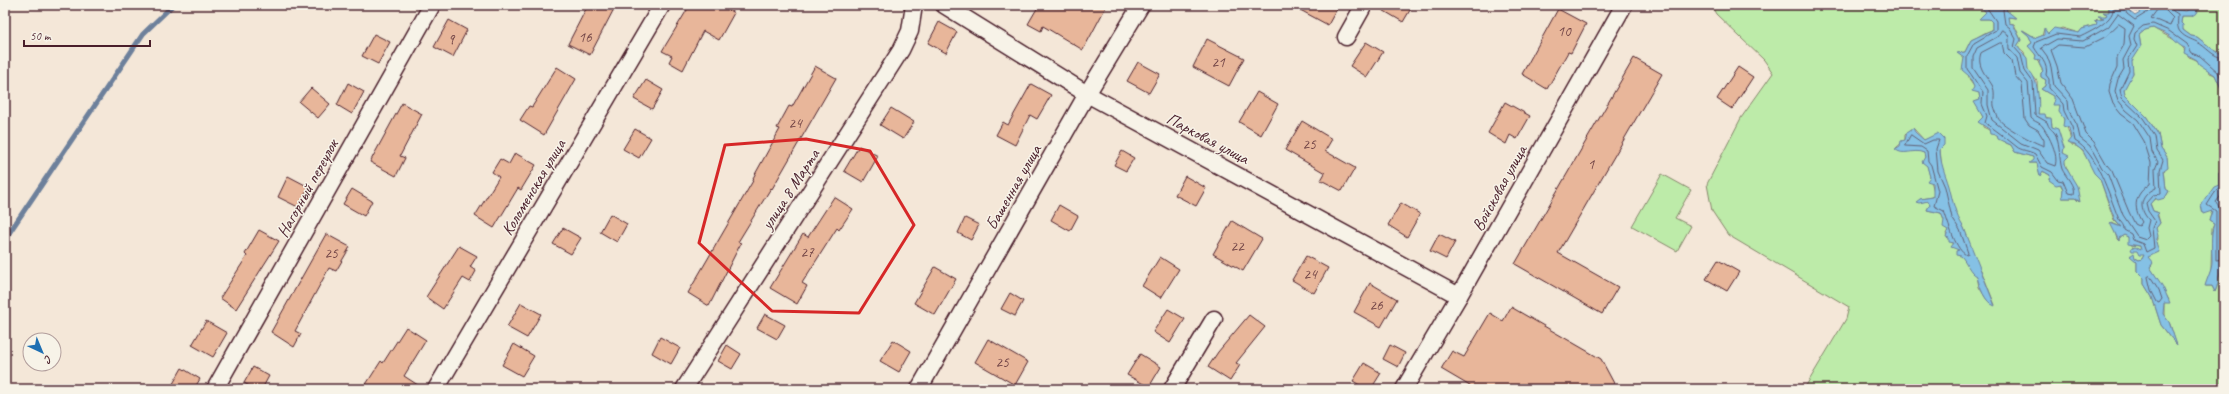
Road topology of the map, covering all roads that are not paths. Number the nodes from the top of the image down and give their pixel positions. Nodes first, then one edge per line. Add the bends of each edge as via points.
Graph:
1 (432, 5) edge
2 (662, 5) edge
3 (914, 5) edge
4 (944, 5) edge
5 (1142, 5) edge
6 (1624, 5) edge
7 (1362, 6) edge
8 (1346, 37) dead end
9 (1087, 94) junction
10 (1459, 296) junction
11 (1214, 319) dead end
12 (215, 389) edge
13 (436, 389) edge
14 (684, 389) edge
15 (919, 389) edge
16 (1172, 389) edge
17 (1404, 389) edge

1 - 12 street, Нагорный переулок
2 - 13 street, Коломенская улица
3 - 14 street, улица 8 Марта via 910,31 901,50
4 - 9 street, Парковая улица
5 - 9 street, Башенная улица
6 - 10 street, Войсковая улица
7 - 8 street
9 - 10 street, Парковая улица
9 - 15 street, Башенная улица
10 - 17 street, Войсковая улица
11 - 16 street

